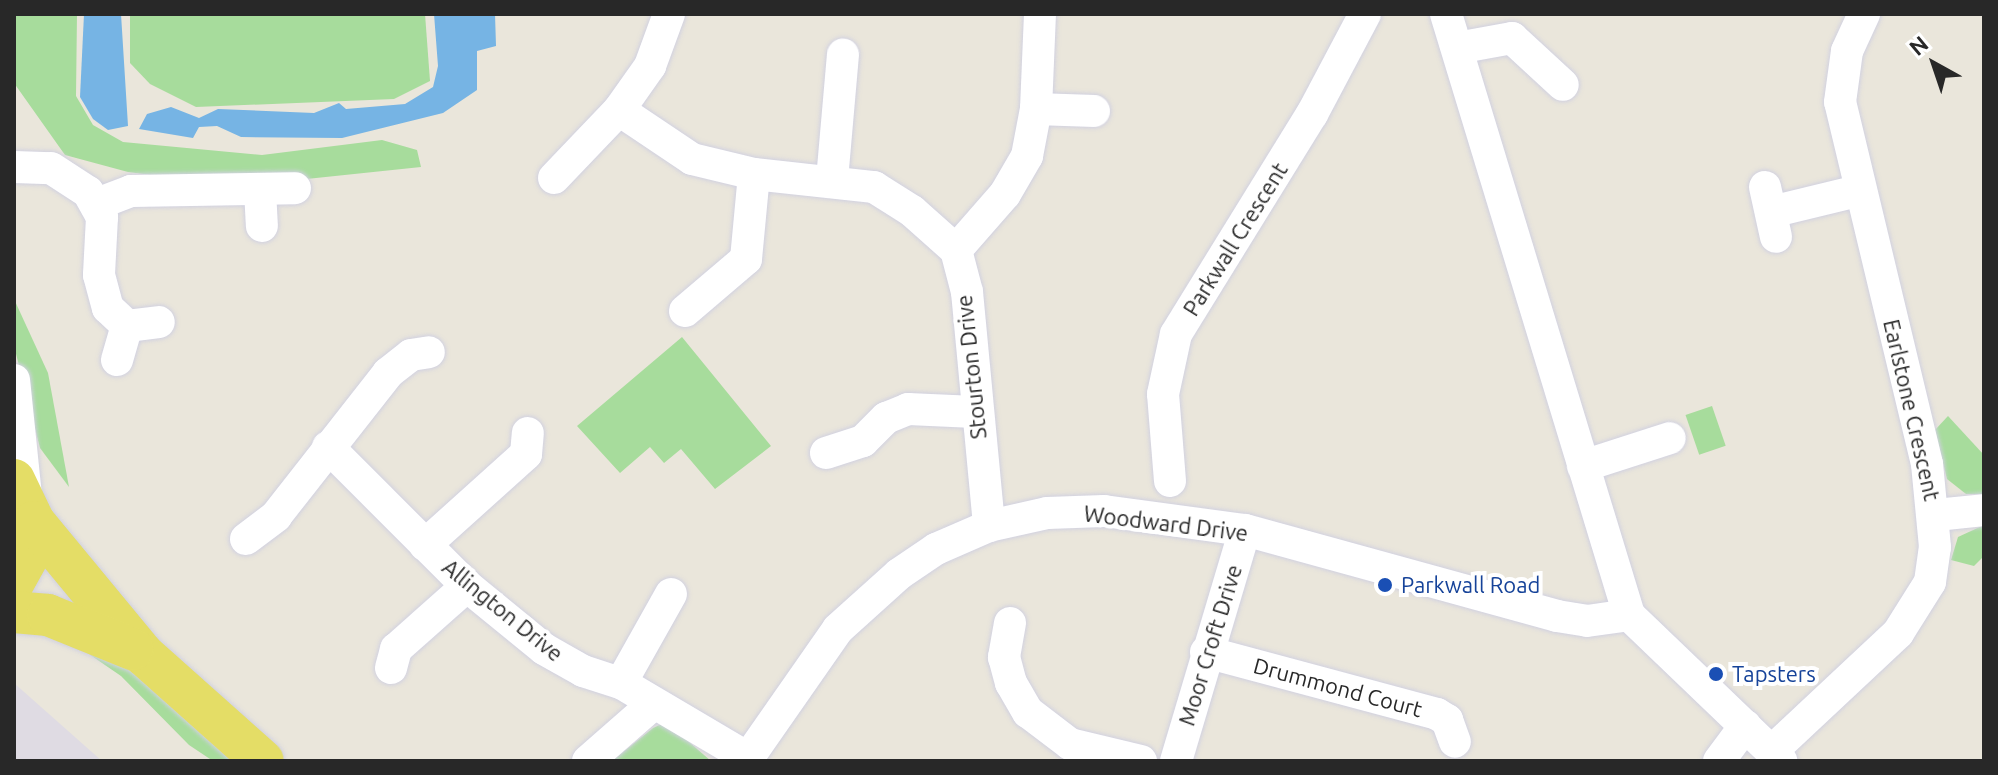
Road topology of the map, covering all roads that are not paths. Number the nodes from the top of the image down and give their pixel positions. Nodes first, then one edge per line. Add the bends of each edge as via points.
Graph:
1 (669, 14) edge
2 (1040, 14) edge
3 (1365, 14) edge
4 (1446, 14) edge
5 (1864, 14) edge
6 (1457, 48) junction
7 (843, 54) dead end
8 (1563, 85) dead end
9 (1036, 109) junction
10 (619, 110) junction
11 (1094, 111) dead end
12 (14, 167) edge
13 (754, 174) junction
14 (554, 178) dead end
15 (832, 180) junction
16 (295, 188) dead end
17 (260, 190) junction
18 (1857, 191) junction
19 (97, 204) junction
20 (1770, 212) dead end
21 (262, 226) dead end
22 (956, 250) junction
23 (685, 311) dead end
24 (159, 322) dead end
25 (127, 326) junction
26 (429, 352) dead end
27 (117, 360) dead end
28 (14, 380) edge
29 (975, 412) junction
30 (528, 433) dead end
31 (1670, 438) dead end
32 (328, 447) junction
33 (826, 453) dead end
34 (1583, 466) junction
35 (1170, 481) dead end
36 (25, 500) edge
37 (1984, 510) edge
38 (1936, 515) junction
39 (989, 526) junction
40 (1245, 530) junction
41 (246, 539) dead end
42 (425, 545) junction
43 (14, 582) edge
44 (467, 586) junction
45 (671, 594) dead end
46 (14, 612) edge
47 (1629, 615) junction
48 (1010, 623) dead end
49 (1206, 652) junction
50 (144, 655) junction
51 (391, 668) dead end
52 (621, 683) junction
53 (653, 704) junction
54 (222, 726) junction
55 (1745, 726) junction
56 (1455, 742) dead end
57 (1776, 756) edge
58 (747, 760) edge
59 (249, 761) edge
60 (263, 761) edge
61 (588, 761) edge
62 (1141, 761) edge
63 (1176, 761) edge
64 (1719, 761) edge

1 - 10 street via 650,66
2 - 9 street
3 - 35 street, Parkwall Crescent via 1312,114 1176,334 1163,394
4 - 6 street
5 - 18 street, Earlstone Crescent via 1847,51 1840,102
6 - 8 street via 1512,38
6 - 34 street
7 - 15 street
9 - 11 street
9 - 22 street via 1018,176
10 - 13 street via 692,159
10 - 14 street
12 - 19 street via 51,168 76,181
13 - 15 street
13 - 23 street via 746,259
15 - 22 street via 890,195
16 - 17 street
17 - 19 street via 131,191
17 - 21 street
18 - 20 street
18 - 38 street, Earlstone Crescent
19 - 25 street via 103,228 99,275 108,308
22 - 29 street, Stourton Drive via 971,320
24 - 25 street
25 - 27 street
26 - 32 street via 411,355 388,373
28 - 36 street
29 - 33 street via 908,409 886,418 863,441
29 - 39 street, Stourton Drive
30 - 42 street via 526,454
31 - 34 street
32 - 41 street via 276,516
32 - 42 street, Allington Drive
34 - 47 street
36 - 43 main road via 32,549
36 - 50 main road
37 - 38 street
38 - 57 street, Earlstone Crescent via 1930,582 1916,607 1898,633
39 - 40 street, Woodward Drive via 1047,513 1104,511
39 - 58 street, Woodward Drive via 936,549 899,574 838,629
40 - 47 street, Woodward Drive via 1557,616 1587,621
40 - 49 street, Moor Croft Drive
42 - 44 street, Allington Drive
44 - 51 street via 396,649
44 - 52 street, Allington Drive via 544,649 583,671
45 - 52 street
46 - 50 main road via 48,615
47 - 55 street
48 - 62 street via 1004,657 1028,712 1070,744
49 - 56 street, Drummond Court via 1437,714 1447,720
49 - 63 street, Moor Croft Drive
50 - 54 main road
52 - 53 street, Allington Drive
53 - 58 street, Allington Drive
53 - 61 street
54 - 59 main road
54 - 60 main road
55 - 57 street
55 - 64 street

